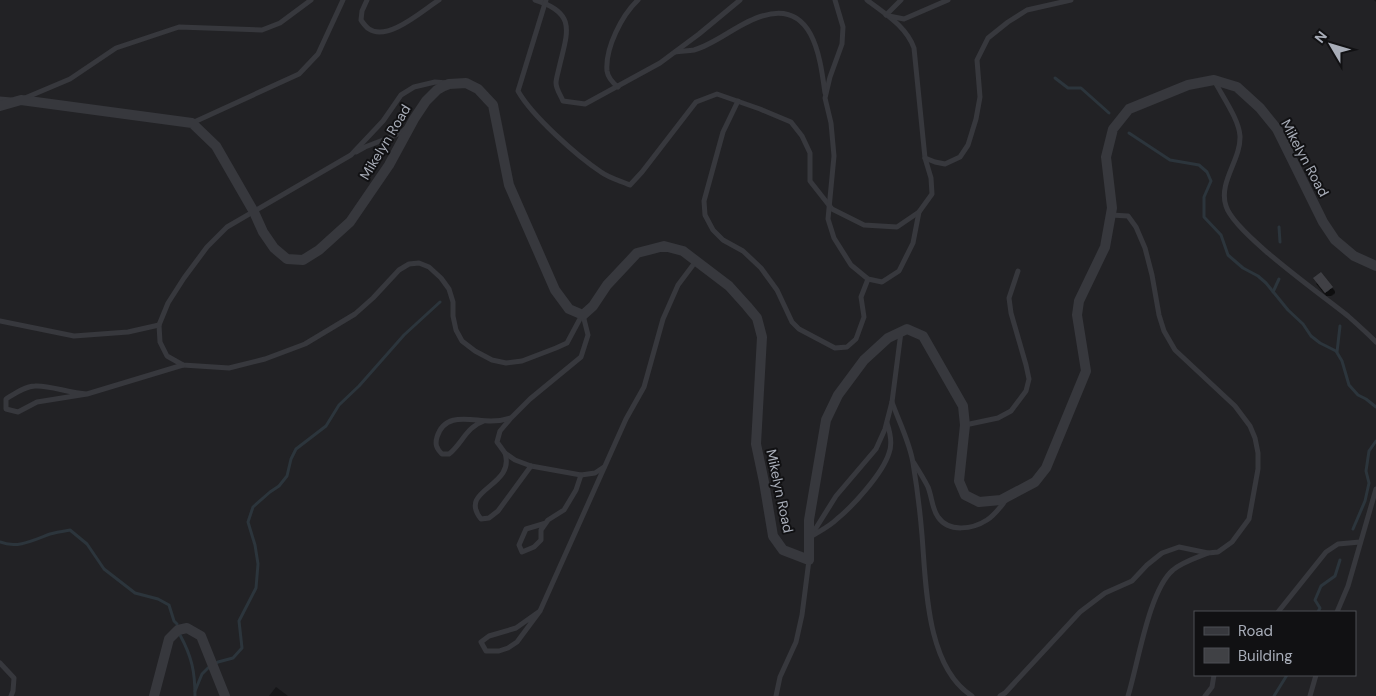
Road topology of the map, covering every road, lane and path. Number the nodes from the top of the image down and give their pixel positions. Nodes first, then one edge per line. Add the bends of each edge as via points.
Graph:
1 (311, 0) edge
2 (343, 0) edge
3 (367, 0) edge
4 (439, 0) edge
5 (535, 0) edge
6 (638, 0) edge
7 (740, 0) edge
8 (834, 0) edge
9 (867, 0) edge
10 (901, 0) edge
11 (948, 0) edge
12 (1071, 0) edge
13 (546, 2) edge
14 (886, 15) junction
15 (674, 52) junction
16 (1214, 80) junction
17 (450, 84) junction
18 (618, 87) junction
19 (825, 98) junction
20 (0, 99) edge
21 (21, 100) junction
22 (738, 101) junction
23 (0, 106) edge
24 (192, 123) junction
25 (411, 124) junction
26 (351, 155) junction
27 (925, 158) junction
28 (828, 204) junction
29 (254, 212) junction
30 (918, 212) junction
31 (1110, 215) junction
32 (696, 261) junction
33 (1376, 266) edge
34 (1018, 271) dead end
35 (868, 279) junction
36 (583, 315) junction
37 (0, 322) edge
38 (159, 325) junction
39 (901, 332) junction
40 (1376, 342) edge
41 (183, 365) junction
42 (86, 394) junction
43 (892, 402) junction
44 (511, 418) junction
45 (484, 421) junction
46 (887, 423) junction
47 (965, 426) junction
48 (505, 453) junction
49 (913, 461) junction
50 (531, 466) junction
51 (604, 466) junction
52 (581, 475) junction
53 (1376, 489) edge
54 (1008, 497) junction
55 (546, 523) junction
56 (809, 538) junction
57 (1360, 542) junction
58 (1208, 554) junction
59 (809, 560) junction
60 (540, 611) junction
61 (1279, 611) edge
62 (1336, 611) edge
63 (0, 662) edge
64 (1214, 676) edge
65 (1316, 676) edge
66 (11, 696) edge
67 (154, 696) edge
68 (225, 696) edge
69 (776, 696) edge
70 (972, 696) edge
71 (1000, 696) edge
72 (1128, 696) edge
73 (1205, 696) edge
74 (1310, 696) edge

1 - 21 lane via 280,23 262,30 179,27 116,48 70,79
2 - 24 lane via 318,54 299,74
3 - 4 lane via 361,20 368,29 377,32 391,30
5 - 13 lane
6 - 18 lane via 620,23 610,50 607,71
7 - 15 lane
8 - 19 lane via 843,27 842,44
9 - 14 lane
10 - 14 lane
11 - 14 lane via 904,19
12 - 27 lane via 1027,10 988,38 977,60 980,97 968,144 960,157 945,164
13 - 18 lane via 559,10 566,20 566,37 555,84 563,101 585,104
13 - 22 lane via 518,91 532,110 603,174 630,184 696,102 717,94
14 - 27 lane via 904,29 914,48
15 - 18 lane
15 - 19 lane via 695,50 761,16 779,12 794,15 806,27 817,48
16 - 31 street, Mikelyn Road via 1188,85 1129,109 1113,129 1106,158
16 - 33 street, Mikelyn Road via 1237,87 1260,108 1277,129 1335,240 1354,256
16 - 40 lane via 1237,123 1240,136 1226,186 1226,206 1234,221
17 - 25 street, Mikelyn Road via 437,90 426,101
17 - 26 lane via 435,82 414,87 401,95 383,121
17 - 36 street via 466,83 478,89 493,105 509,185 555,290 569,309
19 - 28 lane via 834,156
20 - 21 lane
21 - 23 street
21 - 24 street
22 - 28 lane via 791,122 810,153 810,181
22 - 35 lane via 723,132 704,201 705,215 713,230 761,268 799,329 836,348 846,347 856,339 864,318 862,297
24 - 29 street, Mikelyn Road via 216,146
25 - 26 lane via 400,133
25 - 29 street, Mikelyn Road via 389,165 350,222 320,250 303,260 287,259 274,248
26 - 29 lane
27 - 30 lane via 932,194
28 - 30 lane via 864,225 897,227
28 - 35 lane via 828,219 834,238 850,265
29 - 38 lane via 227,228 207,247 168,303
30 - 35 lane via 913,243 899,271 882,282
31 - 54 street, Mikelyn Road via 1105,247 1079,301 1086,371 1046,468 1036,482
31 - 58 lane via 1128,216 1136,228 1145,248 1164,331 1175,350 1235,406 1255,438 1258,469 1249,519 1232,542 1218,552
32 - 36 street, Mikelyn Road via 683,251 664,246 637,253
32 - 51 lane via 678,284 663,319 644,387
32 - 59 street, Mikelyn Road via 729,286 757,318 762,337 756,444 773,536 783,550
34 - 47 lane via 1009,298 1026,365 1026,392 1011,411 998,418
36 - 41 lane via 562,346 522,361 506,363 492,360 462,342 456,330 453,302 441,278 429,267 409,264 355,314 305,344 229,368
36 - 44 lane via 588,335 581,357
37 - 38 lane via 74,336 128,332
38 - 41 lane via 160,342 167,356
39 - 43 lane
39 - 47 street, Mikelyn Road via 907,329 923,336 963,406
39 - 56 street, Mikelyn Road via 888,338 864,360 838,395 826,420 809,520
41 - 42 lane
42 - 42 lane via 38,402 18,412 6,409 6,399 34,385
43 - 46 lane
43 - 49 lane
44 - 45 lane
44 - 48 lane via 500,431 497,442
45 - 45 lane via 464,418 445,423 439,430 435,443 437,449 442,454 449,454 470,428
46 - 56 lane via 876,449 836,496
46 - 56 lane via 891,435 890,452 882,469 837,519
47 - 54 street, Mikelyn Road via 959,481 965,495 980,502
48 - 50 lane
48 - 50 lane via 508,462 504,473 475,503 475,512 481,519 489,518 498,510
49 - 54 lane via 928,487 935,512 945,525 956,528 988,520
49 - 70 lane via 920,507 926,595 933,632 949,674
50 - 52 lane
51 - 52 lane via 595,473
51 - 60 lane
52 - 55 lane via 564,510
53 - 57 lane
55 - 55 lane via 540,540 522,552 519,546 526,529
56 - 59 street, Mikelyn Road
57 - 61 lane via 1338,544 1326,552
57 - 62 lane via 1348,586
58 - 71 lane via 1179,547 1162,553 1132,581 1105,593 1080,612
58 - 72 lane via 1174,568 1164,579 1153,603
59 - 69 lane via 796,642 780,676
60 - 60 lane via 516,628 489,636 481,642 486,651 499,651 517,642
63 - 66 lane via 14,678
64 - 73 lane via 1212,687
65 - 74 lane
67 - 68 street via 169,639 178,630 187,628 201,636

